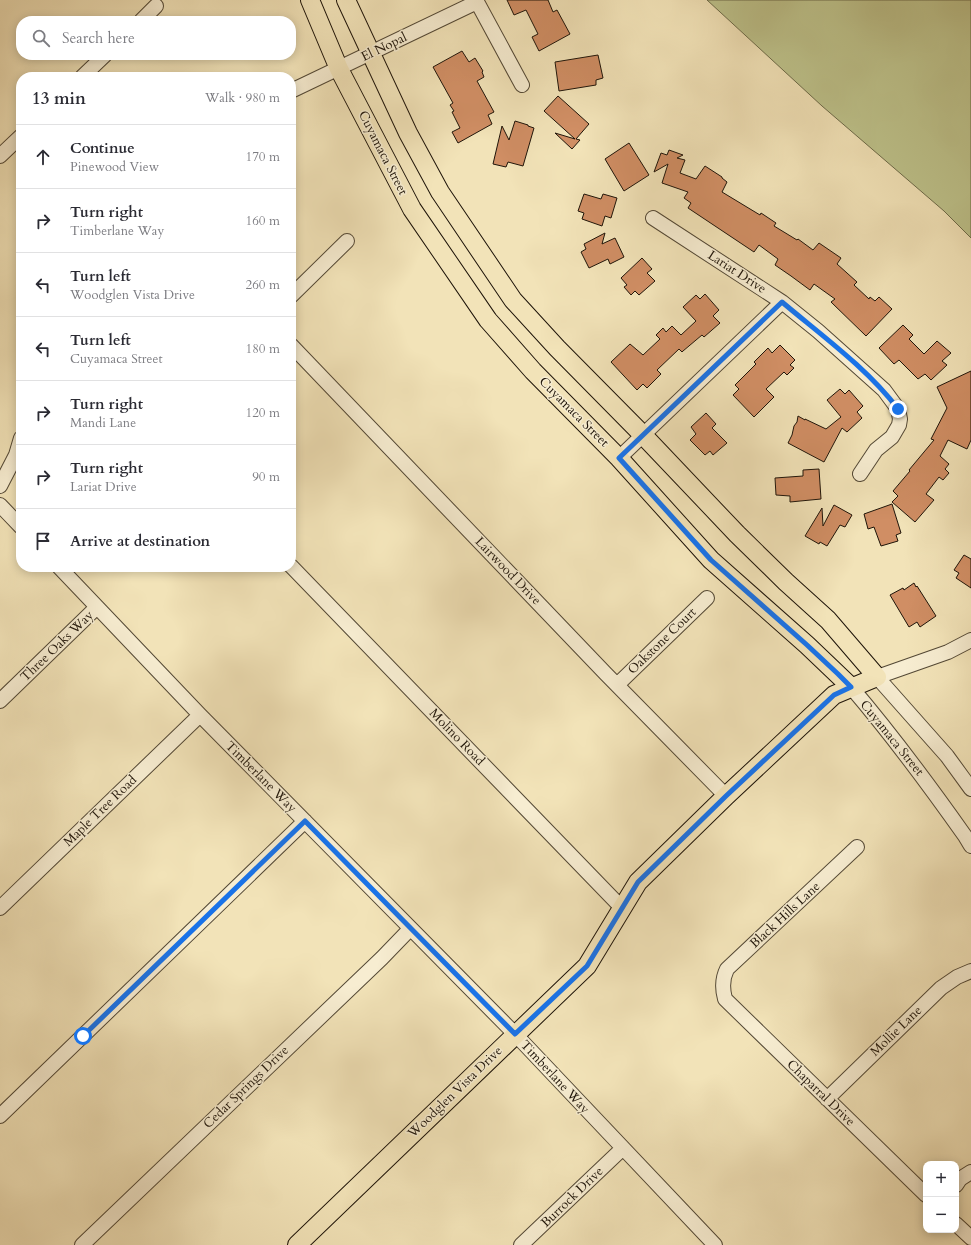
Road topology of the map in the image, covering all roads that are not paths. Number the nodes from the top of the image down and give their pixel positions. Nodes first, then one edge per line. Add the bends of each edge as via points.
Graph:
1 (310, 0) edge
2 (346, 0) edge
3 (477, 1) edge
4 (156, 6) dead end
5 (146, 16) edge
6 (371, 52) junction
7 (100, 60) edge
8 (339, 69) junction
9 (87, 72) edge
10 (522, 85) dead end
11 (296, 89) edge
12 (16, 141) edge
13 (0, 156) edge
14 (653, 218) dead end
15 (347, 241) dead end
16 (296, 291) edge
17 (782, 302) junction
18 (296, 350) edge
19 (642, 434) junction
20 (16, 455) edge
21 (619, 458) junction
22 (860, 474) dead end
23 (0, 486) edge
24 (0, 505) edge
25 (16, 522) edge
26 (296, 571) edge
27 (64, 572) edge
28 (707, 598) dead end
29 (97, 607) junction
30 (971, 640) edge
31 (878, 676) junction
32 (617, 685) junction
33 (851, 687) junction
34 (0, 701) edge
35 (200, 715) junction
36 (971, 789) edge
37 (726, 796) junction
38 (305, 821) junction
39 (971, 846) edge
40 (857, 848) dead end
41 (0, 908) edge
42 (622, 908) junction
43 (410, 929) junction
44 (971, 970) edge
45 (722, 988) joint
46 (515, 1034) junction
47 (827, 1099) junction
48 (0, 1116) edge
49 (622, 1149) junction
50 (971, 1172) edge
51 (959, 1180) edge
52 (923, 1192) edge
53 (959, 1227) edge
54 (971, 1238) edge
55 (82, 1245) edge
56 (297, 1245) edge
57 (521, 1245) edge
58 (715, 1245) edge

1 - 8 main road, Cuyamaca Street
2 - 6 main road
3 - 6 street, El Nopal
3 - 10 street
4 - 5 street
6 - 8 street, El Nopal
6 - 19 main road via 408,132 440,192 513,300 556,348
7 - 9 street
8 - 11 street, El Nopal
8 - 21 main road, Cuyamaca Street via 412,209 488,320 533,371
12 - 13 street
14 - 17 street, Lariat Drive
15 - 16 street
17 - 19 street
17 - 22 street, Lariat Drive via 884,390 898,409 899,425 892,437 876,450
18 - 32 street, Lairwood Drive
19 - 21 street
19 - 31 main road via 753,550 828,620
20 - 23 street
21 - 33 main road, Cuyamaca Street via 711,560
24 - 25 street
26 - 42 street, Molino Road
27 - 29 street, Timberlane Way
28 - 32 street, Oakstone Court
29 - 34 street, Three Oaks Way
29 - 35 street, Timberlane Way
30 - 31 street, Woodglen Vista Drive via 948,652
31 - 33 main road, Woodglen Vista Drive
31 - 36 street via 947,756
32 - 37 street, Lairwood Drive
33 - 37 main road, Woodglen Vista Drive via 834,695
33 - 39 street, Cuyamaca Street via 923,776
35 - 38 street, Timberlane Way
35 - 41 street, Maple Tree Road
37 - 42 main road, Woodglen Vista Drive via 638,882
38 - 43 street, Timberlane Way
38 - 48 street
40 - 45 street, Black Hills Lane via 727,969
42 - 46 main road, Woodglen Vista Drive via 587,966
43 - 46 street, Timberlane Way
43 - 55 street, Cedar Springs Drive
44 - 47 street, Mollie Lane via 941,988
45 - 47 street, Chaparral Drive via 725,999
46 - 49 street, Timberlane Way
46 - 56 main road, Woodglen Vista Drive
47 - 52 street, Chaparral Drive
49 - 57 street, Burrock Drive
49 - 58 street, Timberlane Way
50 - 51 street
53 - 54 street

